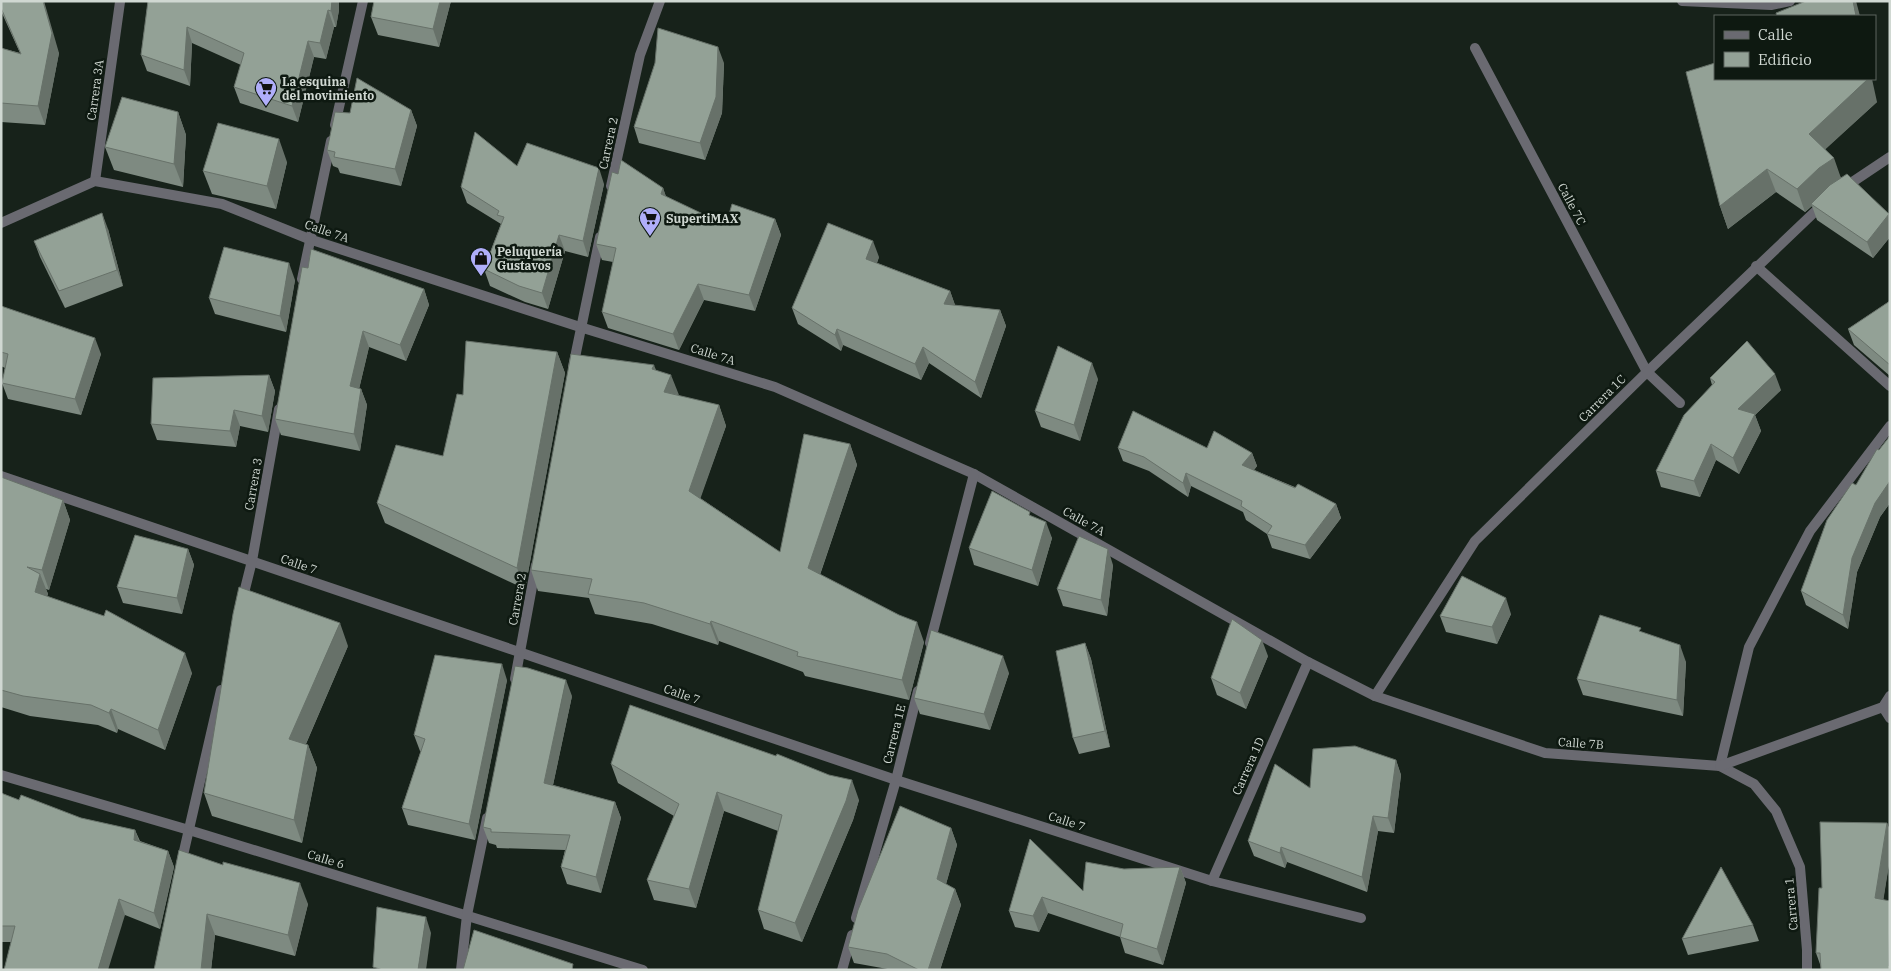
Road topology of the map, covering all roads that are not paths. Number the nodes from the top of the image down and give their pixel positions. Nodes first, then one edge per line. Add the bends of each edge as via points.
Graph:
1 (362, 1) edge
2 (660, 1) edge
3 (1682, 1) edge
4 (1790, 1) edge
5 (120, 2) edge
6 (1475, 48) dead end
7 (1890, 157) edge
8 (95, 181) junction
9 (608, 201) edge
10 (1, 223) edge
11 (602, 230) edge
12 (309, 239) junction
13 (1756, 266) junction
14 (301, 288) edge
15 (580, 327) junction
16 (1646, 372) junction
17 (572, 375) edge
18 (1890, 386) edge
19 (282, 395) edge
20 (1680, 403) dead end
21 (1890, 426) edge
22 (974, 474) junction
23 (1, 476) edge
24 (538, 557) edge
25 (252, 561) junction
26 (240, 609) edge
27 (520, 653) junction
28 (927, 656) edge
29 (1308, 662) junction
30 (225, 676) edge
31 (920, 684) edge
32 (512, 692) edge
33 (1375, 696) junction
34 (1890, 696) edge
35 (1883, 707) junction
36 (1890, 718) edge
37 (1720, 766) junction
38 (1, 775) edge
39 (896, 780) junction
40 (489, 808) edge
41 (1776, 811) joint
42 (189, 830) junction
43 (178, 876) edge
44 (1212, 881) junction
45 (467, 915) junction
46 (1361, 918) dead end
47 (461, 970) edge
48 (643, 970) edge
49 (842, 970) edge
50 (1807, 970) edge

1 - 12 street
2 - 9 street, Carrera 2 via 640,55
3 - 4 street via 1771,5
5 - 8 street, Carrera 3A
6 - 16 street, Calle 7C
7 - 13 street, Carrera 1C via 1832,196
8 - 10 street
8 - 12 street, Calle 7A via 222,204
11 - 15 street
12 - 14 street
12 - 15 street, Calle 7A
13 - 16 street, Carrera 1C
13 - 18 street
15 - 17 street
15 - 22 street, Calle 7A via 775,386
16 - 20 street, Calle 7C
16 - 33 street, Carrera 1C via 1475,541
19 - 25 street, Carrera 3
21 - 37 street via 1810,531 1749,647
22 - 28 street
22 - 29 street, Calle 7A
23 - 25 street, Calle 7
24 - 27 street, Carrera 2
25 - 26 street, Carrera 3
25 - 27 street, Calle 7
27 - 32 street, Carrera 2
27 - 39 street, Calle 7
29 - 33 street, Calle 7A
29 - 44 street, Carrera 1D
30 - 42 street
31 - 39 street, Carrera 1E
33 - 37 street, Calle 7B via 1545,753
34 - 35 street
35 - 36 street
35 - 37 street
37 - 41 street, Calle 7B via 1754,784
38 - 42 street, Calle 6
39 - 44 street, Calle 7
39 - 49 street, Carrera 1E
40 - 45 street
41 - 50 street, Carrera 1 via 1800,867
42 - 43 street
42 - 45 street, Calle 6
44 - 46 street, Calle 7
45 - 47 street
45 - 48 street, Calle 6

